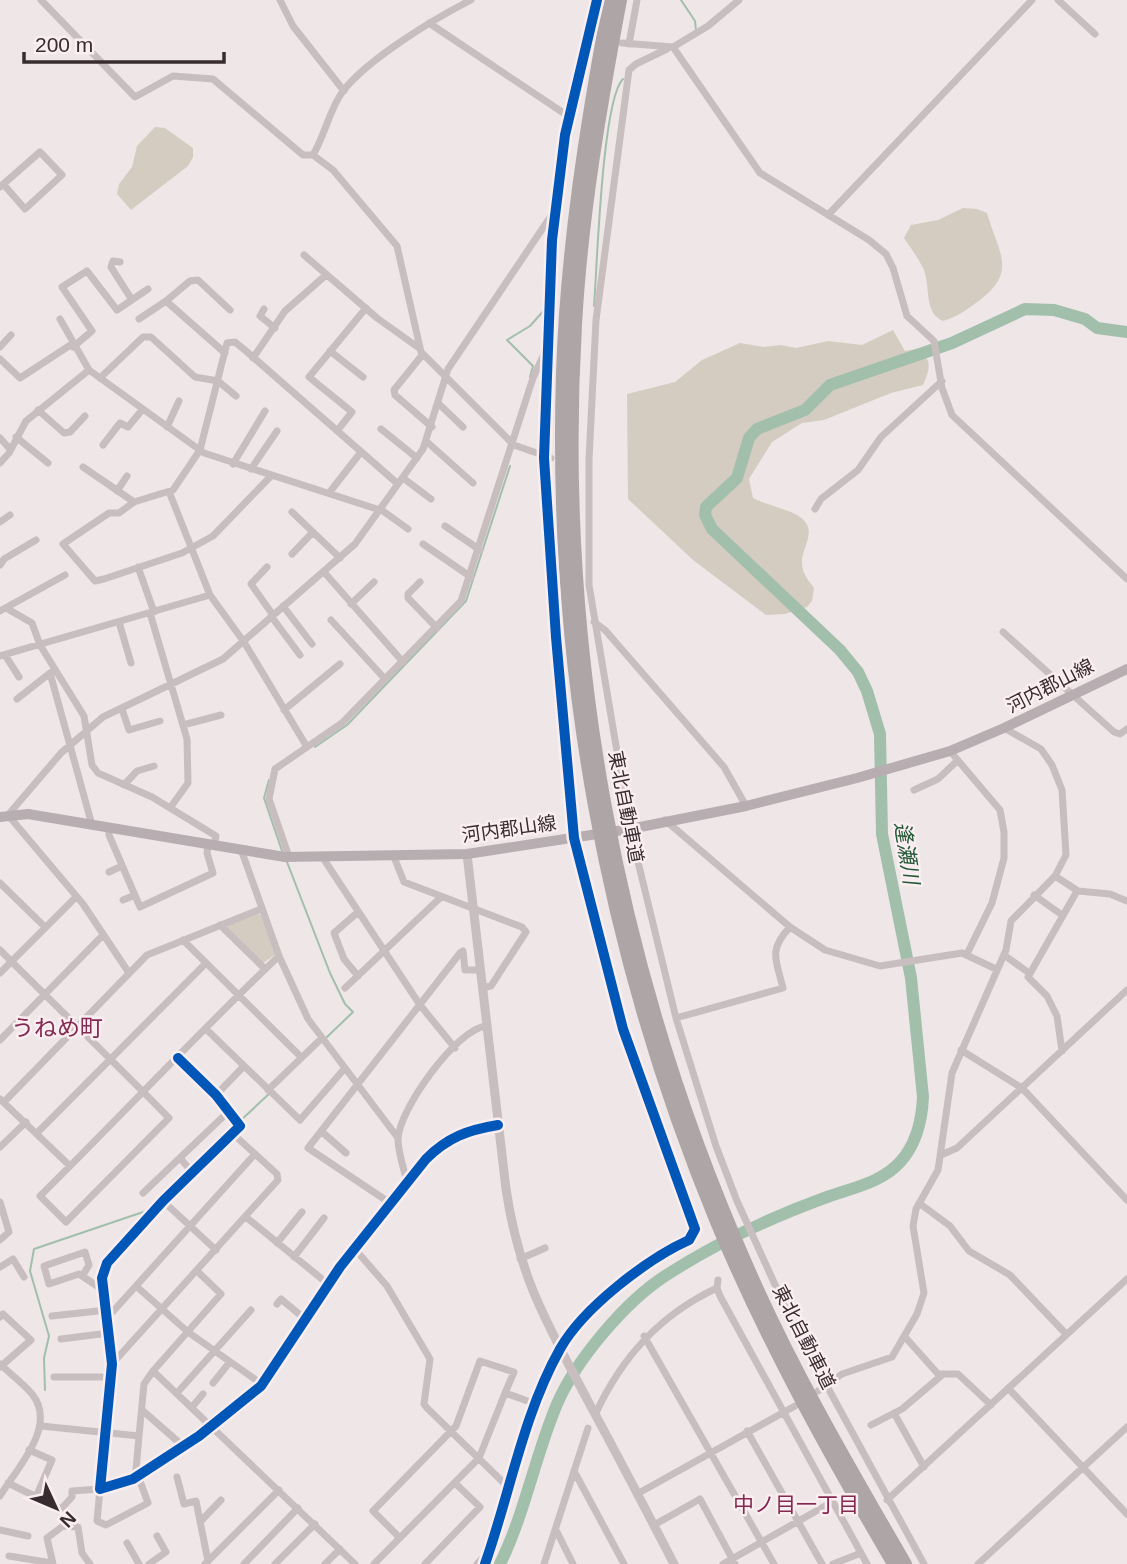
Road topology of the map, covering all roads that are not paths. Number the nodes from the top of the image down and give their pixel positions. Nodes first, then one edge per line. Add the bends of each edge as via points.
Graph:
1 (41, 0) edge
2 (280, 0) edge
3 (471, 0) edge
4 (597, 0) edge
5 (609, 0) edge
6 (621, 0) edge
7 (637, 0) edge
8 (739, 0) edge
9 (1032, 0) edge
10 (1058, 0) edge
11 (429, 23) junction
12 (1095, 34) dead end
13 (672, 49) junction
14 (344, 91) junction
15 (568, 116) junction
16 (313, 155) junction
17 (2, 186) edge
18 (555, 209) junction
19 (828, 215) junction
20 (304, 255) dead end
21 (120, 262) dead end
22 (326, 275) junction
23 (148, 289) dead end
24 (132, 300) junction
25 (166, 301) junction
26 (366, 308) junction
27 (264, 309) dead end
28 (230, 310) dead end
29 (139, 318) dead end
30 (60, 319) dead end
31 (275, 328) junction
32 (11, 335) dead end
33 (550, 342) junction
34 (72, 345) junction
35 (0, 347) edge
36 (330, 351) junction
37 (421, 351) junction
38 (225, 353) junction
39 (253, 358) junction
40 (0, 359) edge
41 (89, 370) junction
42 (447, 375) junction
43 (363, 377) dead end
44 (941, 377) junction
45 (100, 378) junction
46 (218, 381) junction
47 (236, 396) dead end
48 (179, 401) dead end
49 (439, 404) junction
50 (38, 410) junction
51 (142, 410) junction
52 (265, 411) dead end
53 (85, 416) dead end
54 (167, 427) junction
55 (432, 427) junction
56 (463, 427) dead end
57 (381, 429) dead end
58 (276, 431) dead end
59 (337, 431) junction
60 (16, 437) junction
61 (0, 439) edge
62 (426, 441) junction
63 (103, 445) dead end
64 (514, 445) junction
65 (10, 449) junction
66 (200, 450) junction
67 (361, 452) junction
68 (417, 458) junction
69 (547, 458) junction
70 (0, 463) edge
71 (48, 464) dead end
72 (233, 464) junction
73 (83, 467) dead end
74 (251, 469) junction
75 (127, 476) dead end
76 (271, 476) junction
77 (400, 481) junction
78 (473, 483) dead end
79 (117, 491) junction
80 (170, 494) junction
81 (328, 494) junction
82 (431, 499) dead end
83 (134, 502) junction
84 (815, 509) dead end
85 (380, 510) junction
86 (292, 512) dead end
87 (10, 515) dead end
88 (0, 522) edge
89 (445, 526) dead end
90 (408, 528) dead end
91 (313, 532) junction
92 (36, 540) dead end
93 (423, 544) dead end
94 (191, 549) junction
95 (480, 550) junction
96 (292, 554) dead end
97 (340, 558) junction
98 (0, 565) edge
99 (138, 567) junction
100 (267, 568) dead end
101 (324, 572) junction
102 (65, 575) dead end
103 (471, 577) junction
104 (1127, 579) edge
105 (374, 582) dead end
106 (420, 582) dead end
107 (210, 595) junction
108 (351, 604) junction
109 (284, 606) junction
110 (3, 610) edge
111 (152, 612) junction
112 (272, 615) junction
113 (331, 620) dead end
114 (119, 622) junction
115 (594, 622) junction
116 (437, 628) junction
117 (1003, 632) dead end
118 (244, 642) junction
119 (40, 645) junction
120 (312, 645) dead end
121 (300, 655) dead end
122 (2, 656) edge
123 (403, 662) junction
124 (131, 663) dead end
125 (340, 664) dead end
126 (1127, 669) edge
127 (53, 672) junction
128 (19, 677) dead end
129 (385, 680) junction
130 (172, 686) junction
131 (1072, 693) junction
132 (17, 699) dead end
133 (122, 709) junction
134 (284, 710) junction
135 (221, 715) dead end
136 (160, 721) dead end
137 (183, 725) junction
138 (1004, 728) junction
139 (1127, 729) edge
140 (89, 730) junction
141 (70, 746) junction
142 (307, 747) junction
143 (950, 751) junction
144 (956, 762) junction
145 (154, 766) dead end
146 (124, 785) junction
147 (914, 790) dead end
148 (746, 806) junction
149 (170, 808) junction
150 (4, 816) edge
151 (602, 820) junction
152 (664, 820) junction
153 (92, 825) junction
154 (109, 828) junction
155 (630, 829) junction
156 (574, 838) junction
157 (211, 846) junction
158 (242, 852) junction
159 (467, 854) junction
160 (285, 857) junction
161 (394, 857) junction
162 (323, 858) junction
163 (122, 866) junction
164 (109, 872) dead end
165 (1055, 876) junction
166 (0, 883) edge
167 (1077, 891) junction
168 (135, 895) junction
169 (1034, 895) junction
170 (76, 897) junction
171 (441, 897) junction
172 (123, 900) dead end
173 (1127, 901) edge
174 (140, 907) junction
175 (472, 908) junction
176 (261, 909) junction
177 (358, 912) junction
178 (1062, 915) junction
179 (144, 916) dead end
180 (220, 925) junction
181 (45, 927) junction
182 (790, 927) junction
183 (103, 935) junction
184 (183, 940) junction
185 (0, 950) edge
186 (385, 952) junction
187 (967, 954) junction
188 (1004, 955) junction
189 (279, 956) junction
190 (11, 961) junction
191 (206, 963) junction
192 (265, 969) junction
193 (996, 969) junction
194 (479, 970) junction
195 (0, 973) edge
196 (129, 973) junction
197 (1029, 973) junction
198 (358, 976) junction
199 (345, 988) dead end
200 (482, 988) junction
201 (1127, 990) edge
202 (45, 995) junction
203 (239, 996) junction
204 (421, 1005) junction
205 (676, 1018) junction
206 (77, 1026) junction
207 (486, 1026) junction
208 (206, 1029) junction
209 (0, 1040) edge
210 (324, 1040) junction
211 (454, 1048) junction
212 (961, 1050) junction
213 (1062, 1051) junction
214 (301, 1057) junction
215 (178, 1058) junction
216 (111, 1059) junction
217 (244, 1066) junction
218 (345, 1068) junction
219 (358, 1084) junction
220 (1022, 1088) junction
221 (144, 1092) junction
222 (270, 1092) junction
223 (216, 1095) junction
224 (2, 1101) edge
225 (229, 1111) junction
226 (26, 1122) junction
227 (498, 1125) junction
228 (321, 1131) junction
229 (37, 1133) junction
230 (232, 1133) junction
231 (398, 1138) junction
232 (0, 1147) edge
233 (346, 1153) dead end
234 (255, 1154) junction
235 (942, 1155) junction
236 (180, 1158) junction
237 (70, 1166) junction
238 (190, 1170) junction
239 (407, 1182) junction
240 (144, 1193) dead end
241 (1127, 1200) edge
242 (163, 1201) junction
243 (0, 1202) edge
244 (390, 1203) junction
245 (919, 1203) junction
246 (302, 1212) dead end
247 (246, 1217) junction
248 (324, 1218) dead end
249 (191, 1227) junction
250 (0, 1240) edge
251 (276, 1243) junction
252 (354, 1248) junction
253 (545, 1248) dead end
254 (216, 1250) junction
255 (294, 1257) junction
256 (519, 1259) junction
257 (0, 1267) edge
258 (197, 1271) junction
259 (744, 1272) junction
260 (83, 1275) junction
261 (24, 1277) dead end
262 (1127, 1279) edge
263 (328, 1284) junction
264 (103, 1285) junction
265 (136, 1286) junction
266 (277, 1304) dead end
267 (162, 1309) junction
268 (251, 1310) dead end
269 (107, 1313) junction
270 (52, 1316) dead end
271 (0, 1317) edge
272 (305, 1319) junction
273 (188, 1332) junction
274 (109, 1334) junction
275 (1066, 1334) junction
276 (644, 1336) junction
277 (905, 1338) junction
278 (61, 1339) dead end
279 (215, 1352) junction
280 (561, 1352) junction
281 (229, 1363) junction
282 (112, 1364) junction
283 (1, 1366) edge
284 (153, 1371) junction
285 (941, 1376) junction
286 (54, 1377) dead end
287 (111, 1377) junction
288 (212, 1383) dead end
289 (262, 1385) junction
290 (1008, 1388) junction
291 (822, 1389) junction
292 (177, 1393) junction
293 (505, 1394) junction
294 (203, 1395) dead end
295 (536, 1404) junction
296 (990, 1405) junction
297 (795, 1406) dead end
298 (192, 1407) junction
299 (142, 1410) junction
300 (593, 1410) junction
301 (783, 1411) junction
302 (894, 1413) junction
303 (213, 1425) junction
304 (871, 1425) dead end
305 (41, 1426) junction
306 (1127, 1427) edge
307 (588, 1428) dead end
308 (106, 1432) junction
309 (451, 1432) junction
310 (747, 1432) junction
311 (139, 1436) junction
312 (183, 1446) junction
313 (29, 1450) junction
314 (711, 1452) junction
315 (479, 1458) junction
316 (924, 1467) junction
317 (1082, 1468) junction
318 (574, 1471) junction
319 (138, 1476) junction
320 (177, 1477) dead end
321 (8, 1483) junction
322 (454, 1483) junction
323 (100, 1489) junction
324 (510, 1489) junction
325 (279, 1490) junction
326 (637, 1494) junction
327 (0, 1496) edge
328 (36, 1497) junction
329 (221, 1500) dead end
330 (887, 1500) junction
331 (832, 1502) junction
332 (298, 1508) junction
333 (61, 1509) junction
334 (1127, 1514) edge
335 (798, 1521) junction
336 (200, 1522) junction
337 (315, 1524) junction
338 (654, 1525) junction
339 (63, 1527) junction
340 (0, 1530) edge
341 (556, 1530) junction
342 (28, 1536) dead end
343 (157, 1536) dead end
344 (400, 1538) junction
345 (762, 1542) junction
346 (127, 1543) dead end
347 (340, 1549) junction
348 (489, 1551) junction
349 (861, 1553) junction
350 (9, 1556) dead end
351 (734, 1562) edge
352 (53, 1563) edge
353 (207, 1563) edge
354 (90, 1564) edge
355 (138, 1564) edge
356 (149, 1564) edge
357 (244, 1564) edge
358 (275, 1564) edge
359 (325, 1564) edge
360 (355, 1564) edge
361 (374, 1564) edge
362 (425, 1564) edge
363 (477, 1564) edge
364 (485, 1564) edge
365 (544, 1564) edge
366 (573, 1564) edge
367 (624, 1564) edge
368 (674, 1564) edge
369 (723, 1564) edge
370 (775, 1564) edge
371 (822, 1564) edge
372 (833, 1564) edge
373 (867, 1564) edge
374 (892, 1564) edge
375 (906, 1564) edge
376 (924, 1564) edge
377 (978, 1564) edge

1 - 16 street via 135,97 173,76 213,79 303,155
2 - 14 street via 293,26
3 - 11 street
4 - 15 street
5 - 151 highway, 東北自動車道 via 572,240 561,430 570,647
6 - 151 highway, 東北自動車道 via 583,243 572,441 582,646
7 - 13 street via 626,43
8 - 13 street
9 - 19 street
10 - 12 street
11 - 14 street
11 - 15 street
13 - 19 street via 754,167
13 - 115 street via 629,70 596,320 587,459
14 - 16 street
15 - 18 street
16 - 37 street via 333,170 397,246
17 - 17 street via 40,152 62,175 25,209
18 - 33 street
18 - 42 street
19 - 44 street via 886,254 907,316 935,345
20 - 22 street
21 - 24 street via 113,261 111,267
22 - 26 street
22 - 31 street via 285,311
23 - 24 street
24 - 34 street via 117,310 88,271 62,287 92,331
25 - 28 street via 190,281 198,281
25 - 29 street
25 - 38 street
26 - 36 street
26 - 37 street
27 - 31 street via 260,316
30 - 34 street
31 - 39 street
32 - 35 street
33 - 64 street via 533,378
33 - 69 street
34 - 40 street via 20,378
34 - 41 street
36 - 43 street
36 - 59 street via 309,377 352,412
37 - 42 street
37 - 55 street via 394,390
38 - 39 street via 227,343 235,342
38 - 46 street
39 - 59 street
41 - 45 street
41 - 50 street
42 - 49 street
42 - 64 street
44 - 84 street via 881,437 858,470
44 - 104 street via 952,415
45 - 46 street via 144,337 151,337 195,377
45 - 51 street
46 - 47 street
46 - 66 street
48 - 54 street
49 - 55 street
49 - 56 street
50 - 53 street via 64,433
50 - 60 street
51 - 54 street
51 - 63 street via 128,427 120,423
52 - 72 street
54 - 66 street
55 - 62 street
57 - 68 street
58 - 74 street
59 - 67 street
60 - 65 street
60 - 71 street
61 - 65 street
62 - 68 street
62 - 78 street
64 - 69 street
64 - 95 street
65 - 70 street
66 - 72 street
66 - 80 street
67 - 77 street
67 - 81 street
68 - 77 street
69 - 156 street via 556,637
72 - 74 street
73 - 79 street
74 - 76 street
75 - 79 street
76 - 81 street
76 - 94 street via 213,536
77 - 82 street
77 - 85 street
79 - 83 street
80 - 83 street
80 - 94 street
81 - 85 street
83 - 99 street via 63,544 95,581
85 - 90 street
85 - 97 street
86 - 91 street
87 - 88 street
89 - 95 street
91 - 96 street
91 - 97 street
92 - 98 street
93 - 103 street
94 - 99 street
94 - 107 street
95 - 103 street
97 - 101 street
99 - 111 street
100 - 112 street via 251,584
101 - 108 street
101 - 109 street
102 - 110 street
103 - 116 street via 461,601
105 - 108 street
106 - 116 street via 408,598
107 - 111 street
107 - 118 street
108 - 123 street
109 - 112 street
109 - 120 street
110 - 119 street via 32,622
111 - 114 street
111 - 130 street
112 - 118 street
112 - 121 street
113 - 129 street
114 - 119 street
114 - 124 street
115 - 148 street via 724,767
115 - 155 street
116 - 123 street
117 - 131 street
118 - 130 street via 223,659
118 - 134 street
119 - 122 street
119 - 127 street
122 - 128 street
123 - 129 street
125 - 134 street
126 - 131 main road, 河内郡山線
127 - 132 street
127 - 140 street via 79,705
127 - 141 street
129 - 142 street via 342,723
130 - 133 street
130 - 137 street
131 - 138 main road, 河内郡山線
131 - 139 street via 1114,732
133 - 136 street via 129,730
133 - 140 street
134 - 142 street
135 - 137 street
137 - 149 street via 188,783
138 - 143 main road, 河内郡山線
138 - 165 street via 1041,750 1062,790 1067,850
140 - 141 street
140 - 146 street via 92,765 98,773
141 - 150 street
141 - 153 street
142 - 160 street via 277,766 269,791
143 - 144 street
143 - 148 main road, 河内郡山線
144 - 147 street via 938,779
144 - 187 street via 1000,810 1004,832 1004,859 992,903
145 - 146 street via 137,771
146 - 149 street
148 - 152 main road, 河内郡山線
149 - 157 street via 216,836
150 - 153 main road, 河内郡山線 via 28,814
150 - 170 street
151 - 259 highway, 東北自動車道 via 656,1019 722,1221
152 - 155 main road, 河内郡山線
152 - 182 street
153 - 154 main road, 河内郡山線
154 - 157 main road, 河内郡山線
154 - 163 street
155 - 156 main road, 河内郡山線
155 - 205 street
156 - 159 main road, 河内郡山線
156 - 280 street via 623,1029 695,1229 689,1240 624,1281
157 - 158 main road, 河内郡山線
157 - 174 street via 207,853 214,873
158 - 160 main road, 河内郡山線
158 - 176 street
159 - 161 main road, 河内郡山線
159 - 175 street
160 - 162 main road, 河内郡山線
161 - 162 main road, 河内郡山線
161 - 171 street via 404,882
162 - 177 street
163 - 164 street
163 - 168 street
165 - 167 street
165 - 169 street
166 - 181 street
167 - 173 street via 1110,894
167 - 178 street
168 - 172 street
168 - 174 street
169 - 178 street
169 - 188 street via 1012,921
170 - 181 street
170 - 183 street
171 - 175 street
171 - 186 street
174 - 179 street
175 - 194 street
175 - 200 street via 526,932 491,986
176 - 180 street
176 - 189 street
177 - 186 street
177 - 198 street via 334,933 344,959
178 - 197 street
180 - 184 street
180 - 192 street
181 - 190 street
182 - 187 street via 830,952 875,965
182 - 205 street via 774,952 783,988
183 - 196 street
183 - 202 street
184 - 191 street
184 - 196 street via 150,953
185 - 190 street
186 - 198 street
186 - 204 street
187 - 193 street
188 - 193 street
188 - 197 street
189 - 192 street
189 - 210 street via 299,1001
190 - 195 street
190 - 202 street
191 - 203 street
191 - 216 street
192 - 203 street
193 - 212 street
194 - 200 street
194 - 204 street via 466,970 463,951
196 - 206 street
197 - 213 street via 1057,1016
198 - 199 street
200 - 207 street
201 - 213 street
202 - 206 street
202 - 209 street
203 - 208 street
203 - 214 street
204 - 211 street
204 - 219 street
205 - 291 street via 737,1200
206 - 216 street
206 - 224 street
207 - 211 street via 477,1027
207 - 227 street
208 - 215 street
208 - 217 street
210 - 214 street
210 - 218 street
211 - 231 street via 415,1096
212 - 220 street
212 - 235 street via 947,1092
213 - 220 street
214 - 222 street
215 - 221 street
215 - 223 street
216 - 221 street
216 - 229 street
217 - 222 street
217 - 223 street
218 - 219 street
218 - 222 street via 300,1120
219 - 228 street
219 - 231 street
220 - 235 street via 956,1149
220 - 241 street
221 - 237 street
221 - 237 street via 169,1118 65,1222 40,1196
223 - 225 street
224 - 226 street
225 - 230 street via 238,1122
225 - 236 street
226 - 229 street
226 - 232 street
227 - 239 street via 458,1133
227 - 256 street
228 - 233 street
228 - 244 street via 308,1148
229 - 237 street
230 - 234 street
230 - 238 street
231 - 239 street
234 - 247 street via 278,1180
234 - 249 street
235 - 245 street via 937,1174
236 - 238 street
236 - 240 street
238 - 242 street
239 - 244 street
242 - 249 street
242 - 264 street via 107,1263
243 - 250 street via 9,1232
244 - 252 street
245 - 275 street via 950,1226 964,1247 1005,1270
245 - 277 street via 913,1233 925,1288
246 - 251 street
247 - 251 street
247 - 254 street
248 - 255 street
249 - 254 street
249 - 265 street
251 - 255 street
252 - 263 street
252 - 309 street via 387,1286 430,1359 424,1404
253 - 256 street
254 - 258 street
255 - 263 street
256 - 280 street
257 - 261 street via 13,1259
258 - 267 street
258 - 273 street via 222,1294
259 - 374 highway, 東北自動車道 via 815,1426
259 - 375 highway, 東北自動車道
260 - 260 street via 49,1284 44,1266 85,1252 89,1265
260 - 264 street via 97,1286
262 - 275 street
263 - 272 street
264 - 269 street
265 - 267 street
265 - 269 street
266 - 272 street via 281,1298
267 - 273 street
267 - 282 street
268 - 279 street
269 - 270 street
269 - 274 street
271 - 283 street via 3,1314 31,1340
272 - 289 street
273 - 279 street
273 - 284 street
274 - 278 street
274 - 282 street
275 - 290 street
276 - 300 street
276 - 301 street via 717,1284
276 - 314 street
277 - 285 street
277 - 291 street via 892,1357 842,1374
279 - 281 street
279 - 292 street
280 - 295 street
280 - 300 street
281 - 288 street
281 - 289 street
282 - 287 street
283 - 305 street via 33,1395
284 - 292 street
284 - 299 street via 144,1384
285 - 296 street via 958,1374
285 - 302 street
286 - 287 street
287 - 308 street
289 - 303 street
290 - 296 street
290 - 317 street
291 - 330 street
292 - 298 street
293 - 295 street
293 - 309 street via 514,1372 480,1361
293 - 315 street
294 - 298 street
295 - 324 street
296 - 316 street
297 - 301 street
298 - 303 street
299 - 311 street
299 - 312 street
300 - 326 street
301 - 310 street
301 - 331 street
302 - 304 street
302 - 316 street
303 - 312 street
303 - 325 street
305 - 308 street
305 - 313 street
306 - 317 street
307 - 318 street
308 - 311 street
308 - 323 street
309 - 315 street
309 - 344 street via 373,1511
310 - 314 street
310 - 335 street
311 - 319 street
312 - 319 street
313 - 321 street
313 - 328 street via 52,1460
314 - 326 street
314 - 345 street
315 - 322 street
315 - 324 street
316 - 330 street
317 - 334 street
317 - 377 street
318 - 341 street
318 - 367 street
319 - 323 street
319 - 323 street via 148,1503 106,1525 97,1521
320 - 336 street via 184,1504 195,1502
321 - 327 street
321 - 328 street
322 - 344 street
322 - 362 street via 480,1507
323 - 333 street via 72,1491
324 - 348 street
325 - 332 street
325 - 353 street
326 - 338 street
328 - 333 street
329 - 336 street
330 - 376 street
331 - 335 street
331 - 349 street
332 - 337 street
332 - 357 street
333 - 339 street
335 - 345 street
335 - 371 street
336 - 353 street
337 - 347 street
337 - 358 street
338 - 351 street via 700,1499
338 - 368 street
339 - 352 street via 47,1538
339 - 354 street via 78,1527 82,1553
340 - 342 street
341 - 365 street
341 - 366 street
343 - 356 street via 166,1552
344 - 361 street
345 - 351 street
345 - 370 street
346 - 355 street
347 - 359 street
347 - 360 street
348 - 363 street
348 - 364 street
349 - 372 street
349 - 373 street
350 - 352 street
351 - 369 street

